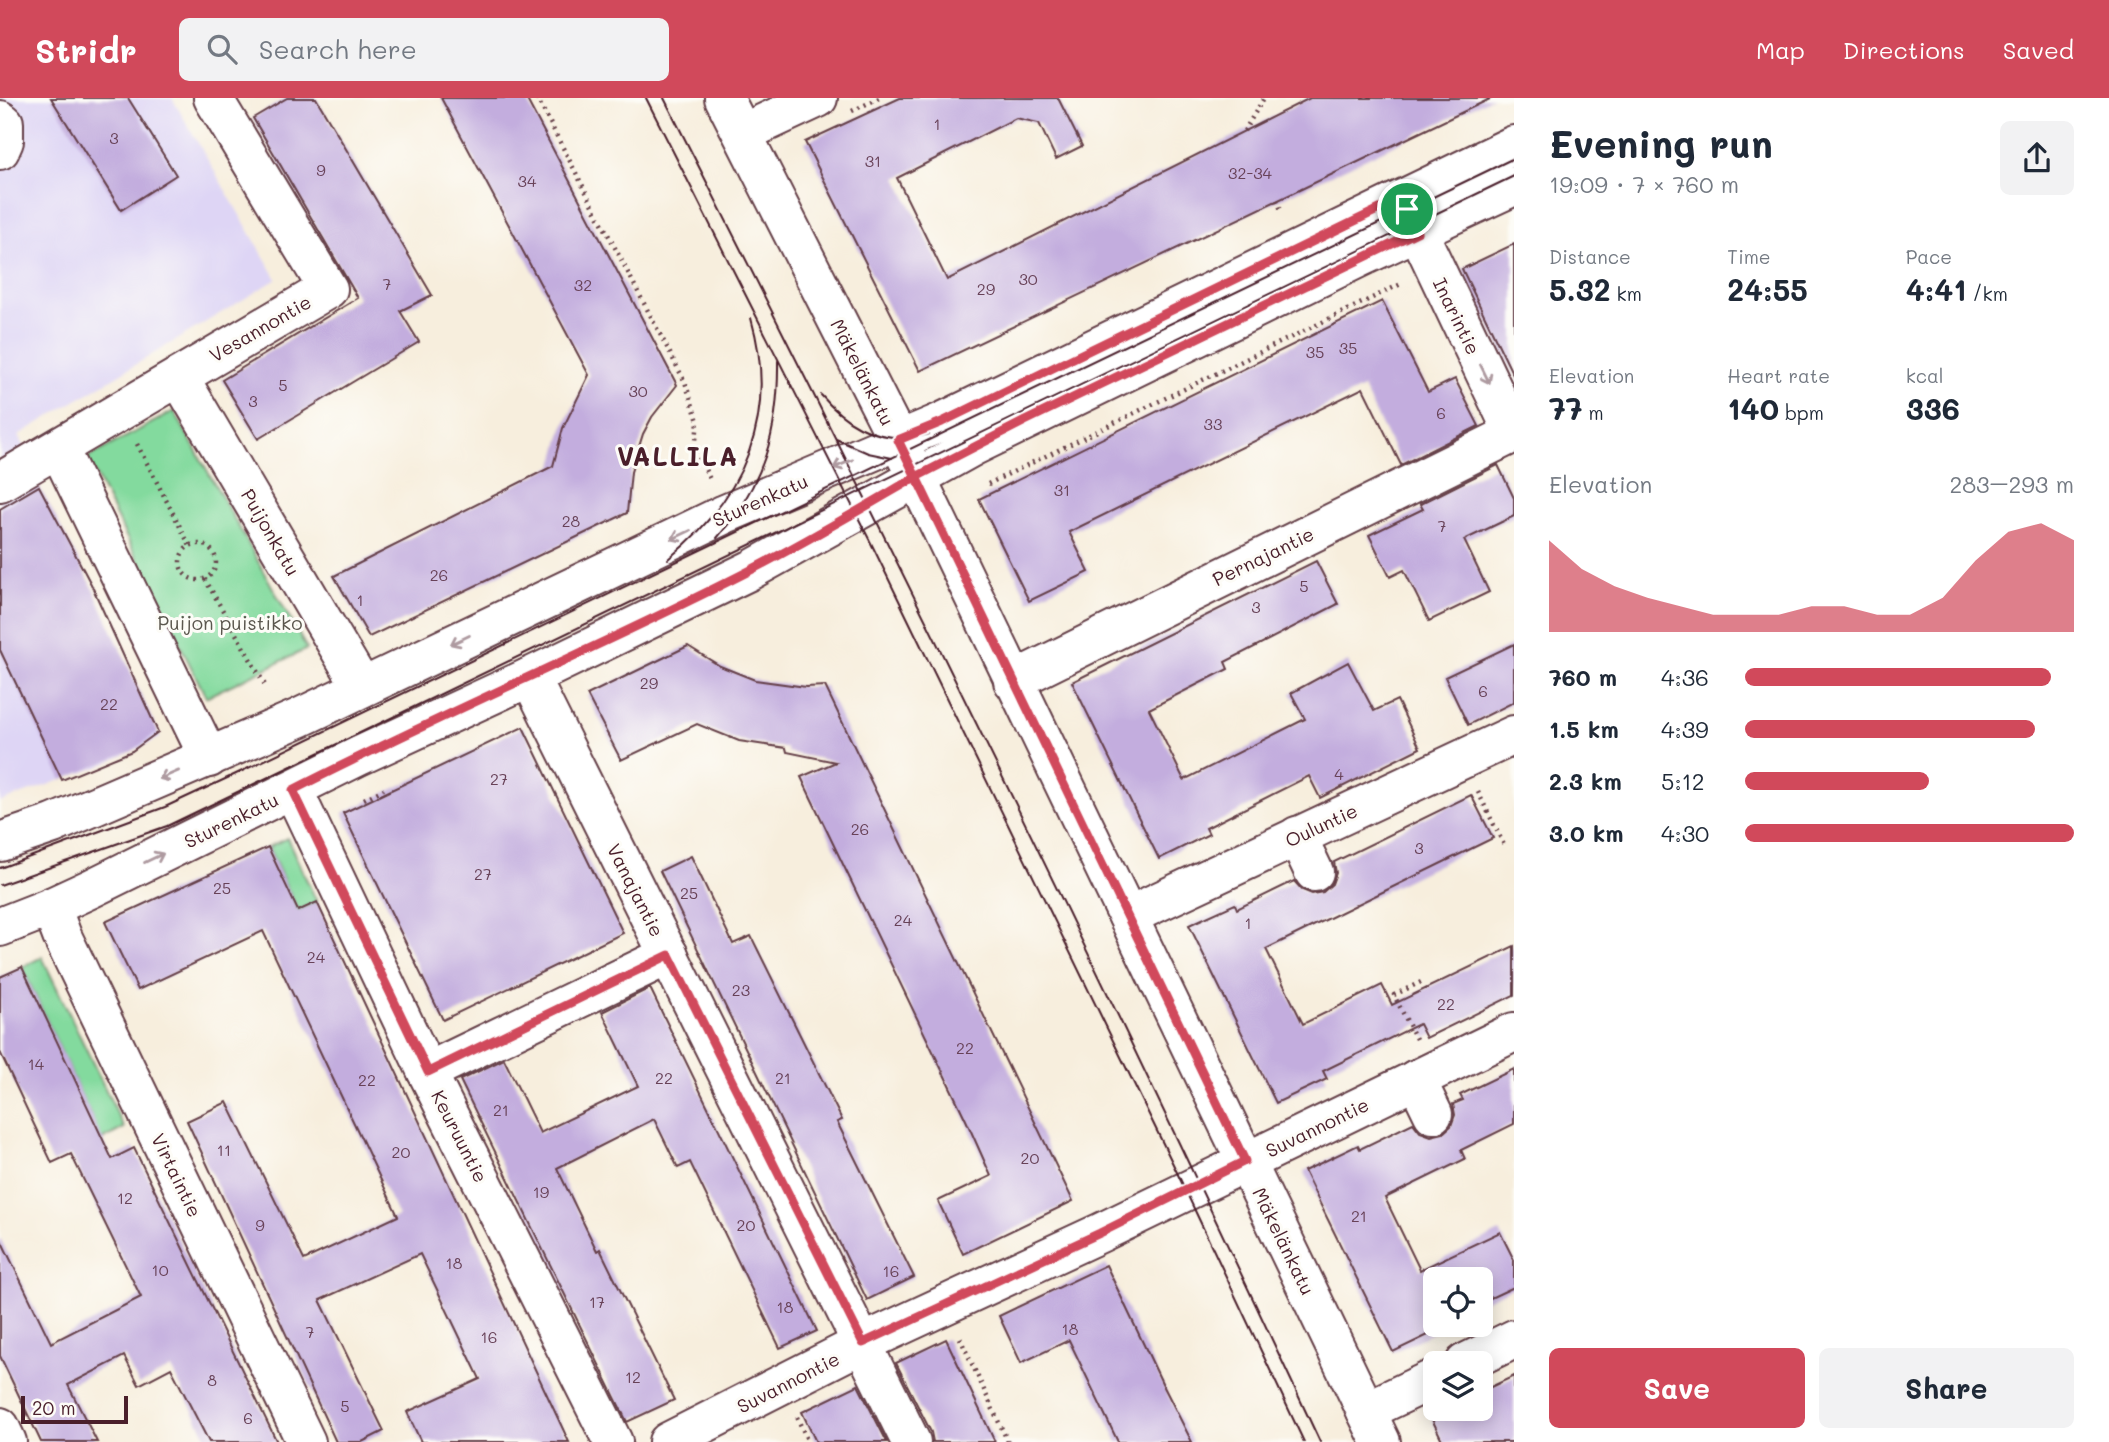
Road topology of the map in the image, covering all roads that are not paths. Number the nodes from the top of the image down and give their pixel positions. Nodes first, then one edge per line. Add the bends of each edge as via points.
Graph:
1 (213, 98) edge
2 (724, 98) edge
3 (818, 98) edge
4 (0, 120) edge
5 (743, 133) junction
6 (1514, 145) edge
7 (0, 150) edge
8 (1514, 186) edge
9 (1410, 215) junction
10 (179, 377) junction
11 (1514, 433) edge
12 (898, 440) junction
13 (59, 449) junction
14 (916, 477) junction
15 (0, 482) edge
16 (530, 677) junction
17 (1013, 681) junction
18 (362, 687) junction
19 (1514, 735) edge
20 (209, 758) junction
21 (293, 790) junction
22 (1297, 836) junction
23 (0, 842) edge
24 (1314, 872) dead end
25 (51, 907) junction
26 (1128, 916) junction
27 (0, 927) edge
28 (669, 955) junction
29 (1514, 1032) edge
30 (428, 1072) junction
31 (1424, 1076) junction
32 (1433, 1114) dead end
33 (1245, 1161) junction
34 (1514, 1339) edge
35 (863, 1343) junction
36 (1490, 1351) edge
37 (1423, 1387) edge
38 (0, 1427) edge
39 (1373, 1427) edge
40 (7, 1442) edge
41 (306, 1442) edge
42 (613, 1442) edge
43 (668, 1442) edge
44 (911, 1442) edge

1 - 10 street, Vesannontie via 328,289
2 - 5 street, Mäkelänkatu
3 - 5 street
4 - 7 street via 4,132
5 - 12 street, Mäkelänkatu
6 - 9 street, Sturenkatu
8 - 9 street, Sturenkatu
9 -> 11 street, Inarintie
9 - 12 street, Sturenkatu
9 - 14 street, Sturenkatu
10 - 13 street, Vesannontie
10 - 18 street, Puijonkatu
11 - 17 street, Pernajantie via 1188,609
12 - 14 street, Mäkelänkatu
12 -> 18 street, Sturenkatu via 725,514
13 - 15 street, Vesannontie
13 - 20 street
14 - 16 street, Sturenkatu via 751,570
14 - 17 street, Mäkelänkatu
16 - 21 street, Sturenkatu
16 - 28 street, Vanajantie
17 - 26 street, Mäkelänkatu
18 - 20 street, Sturenkatu
19 - 22 street, Ouluntie
20 -> 23 street, Sturenkatu
25 -> 21 street, Sturenkatu
21 - 30 street, Keuruuntie
22 - 24 street
22 - 26 street, Ouluntie
25 - 27 street, Sturenkatu
25 - 41 street, Virtaintie
26 - 33 street, Mäkelänkatu
28 - 30 street
28 - 35 street, Vanajantie
29 - 31 street, Suvannontie
30 - 42 street, Keuruuntie
31 - 32 street
31 - 33 street, Suvannontie
33 - 35 street, Suvannontie
33 - 39 street, Mäkelänkatu
34 - 36 street
35 - 43 street, Suvannontie
35 - 44 street, Vanajantie
37 - 39 street
38 - 40 street

